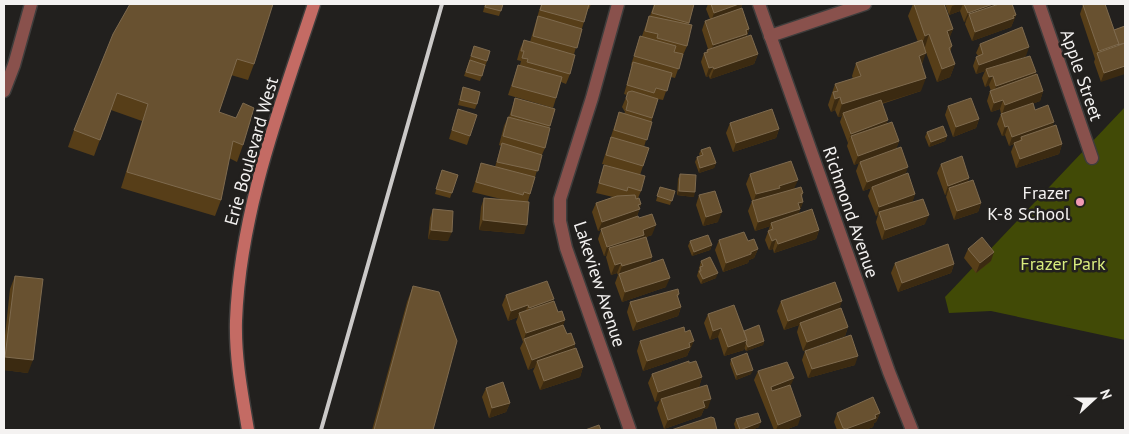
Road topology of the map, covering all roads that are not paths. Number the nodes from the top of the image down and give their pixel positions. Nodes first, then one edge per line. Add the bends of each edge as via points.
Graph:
1 (31, 4) edge
2 (314, 4) edge
3 (618, 4) edge
4 (759, 4) edge
5 (865, 4) edge
6 (1039, 4) edge
7 (770, 36) junction
8 (4, 91) edge
9 (1092, 158) dead end
10 (248, 430) edge
11 (630, 430) edge
12 (912, 430) edge

1 - 8 street
2 - 10 main road, Erie Boulevard West via 250,204 240,262 236,322 239,381
3 - 11 street, Lakeview Avenue via 560,199 560,222 566,248
4 - 7 street, Richmond Avenue
5 - 7 street
6 - 9 street, Apple Street
7 - 12 street, Richmond Avenue

